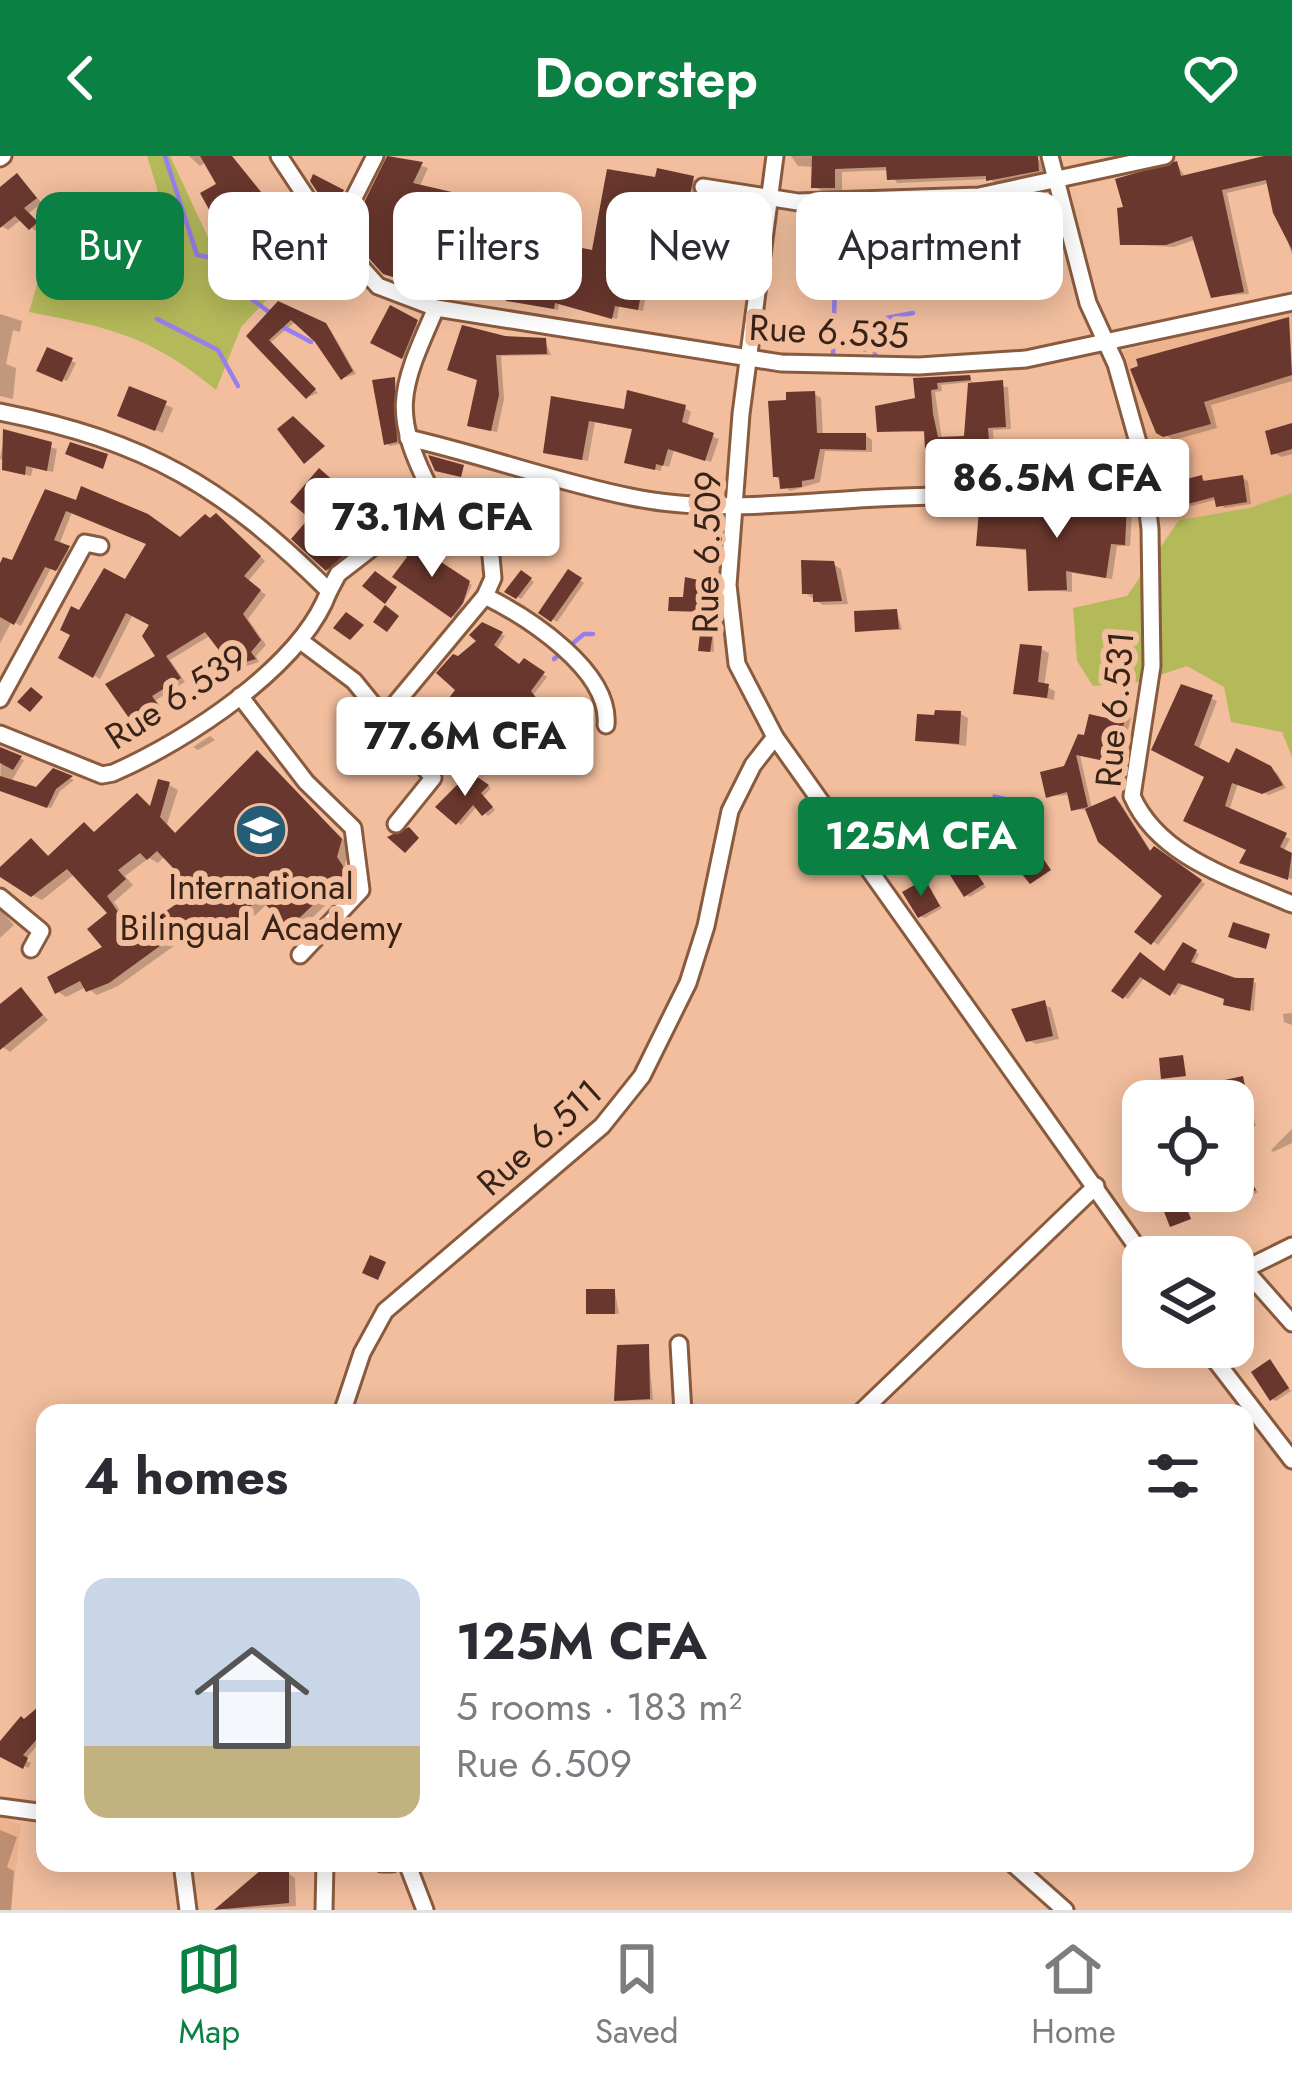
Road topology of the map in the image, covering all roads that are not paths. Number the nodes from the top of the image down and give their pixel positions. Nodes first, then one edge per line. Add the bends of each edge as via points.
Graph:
1 (279, 156) edge
2 (375, 156) edge
3 (775, 156) edge
4 (1050, 156) edge
5 (1166, 156) edge
6 (1058, 182) junction
7 (703, 187) dead end
8 (303, 192) edge
9 (357, 192) edge
10 (729, 192) edge
11 (771, 192) edge
12 (772, 200) edge
13 (369, 276) edge
14 (757, 300) edge
15 (1292, 302) edge
16 (436, 308) junction
17 (1106, 343) junction
18 (750, 359) junction
19 (0, 412) edge
20 (408, 438) junction
21 (1144, 478) junction
22 (732, 502) junction
23 (489, 535) dead end
24 (100, 546) dead end
25 (329, 591) junction
26 (485, 596) junction
27 (302, 642) junction
28 (240, 695) junction
29 (0, 700) edge
30 (386, 716) junction
31 (606, 724) dead end
32 (0, 734) edge
33 (775, 736) junction
34 (396, 824) dead end
35 (0, 897) edge
36 (1292, 904) edge
37 (31, 949) dead end
38 (300, 955) dead end
39 (1096, 1186) junction
40 (1130, 1236) edge
41 (1292, 1246) edge
42 (1254, 1265) edge
43 (1254, 1287) edge
44 (1292, 1323) edge
45 (680, 1344) dead end
46 (1220, 1368) edge
47 (345, 1404) edge
48 (682, 1404) edge
49 (869, 1404) edge
50 (1248, 1404) edge
51 (1254, 1411) edge
52 (1292, 1460) edge
53 (0, 1807) edge
54 (36, 1811) edge
55 (183, 1872) edge
56 (325, 1872) edge
57 (410, 1872) edge
58 (1022, 1872) edge
59 (188, 1910) edge
60 (324, 1910) edge
61 (425, 1910) edge
62 (1065, 1910) edge

1 - 8 street, Rue 6.535
2 - 9 street
3 - 11 street, Rue 6.509
4 - 6 street, Rue 6.531
5 - 6 street
6 - 12 street via 979,196
6 - 17 street, Rue 6.531
7 - 10 street
13 - 16 street, Rue 6.535
14 - 18 street, Rue 6.509
15 - 17 street, Rue 6.535
16 - 18 street, Rue 6.535
16 - 20 street via 406,373
17 - 18 street, Rue 6.535 via 959,364
17 - 21 street, Rue 6.531
18 - 22 street, Rue 6.509
19 - 25 street via 80,431 202,482
20 - 22 street via 632,497
20 - 25 street, Rue 6.539 via 433,504 338,574
21 - 22 street via 1034,495
21 - 36 street, Rue 6.531 via 1152,666 1132,796 1139,814 1191,860
22 - 33 street, Rue 6.509 via 731,638
23 - 26 street via 494,559
24 - 29 street via 85,543
25 - 27 street, Rue 6.539
26 - 30 street
26 - 31 street via 532,620 588,675 606,703
27 - 28 street, Rue 6.539
27 - 30 street via 332,660
28 - 32 street, Rue 6.539 via 102,776
28 - 38 street via 306,782 353,828 361,890
30 - 34 street via 433,778
33 - 39 street, Rue 6.509
33 - 47 street, Rue 6.511 via 730,811 688,983 642,1076 602,1126 385,1311
35 - 37 street via 41,931
39 - 40 street, Rue 6.509
39 - 49 street
41 - 42 street
43 - 44 street
45 - 48 street
46 - 50 street
51 - 52 street
53 - 54 street
55 - 59 street
56 - 60 street
57 - 61 street
58 - 62 street

